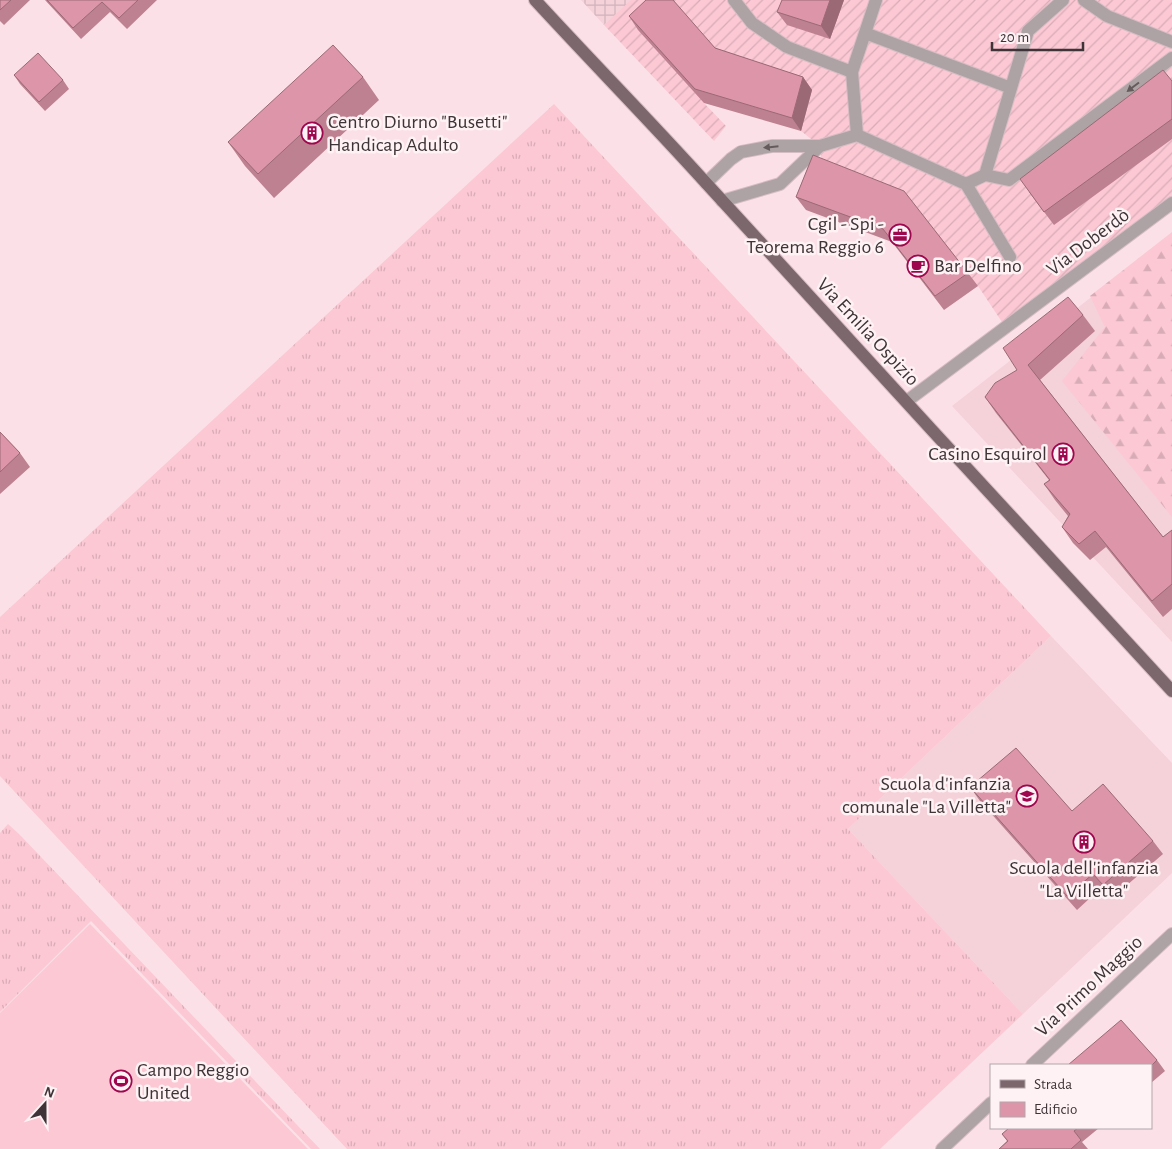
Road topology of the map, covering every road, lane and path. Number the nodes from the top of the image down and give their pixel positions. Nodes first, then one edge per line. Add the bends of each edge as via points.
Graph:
1 (534, 0) edge
2 (734, 0) edge
3 (876, 0) edge
4 (1063, 0) edge
5 (1084, 0) edge
6 (865, 33) junction
7 (1172, 42) edge
8 (1172, 58) edge
9 (852, 72) junction
10 (1011, 88) junction
11 (857, 135) junction
12 (820, 146) junction
13 (985, 175) junction
14 (706, 183) junction
15 (966, 184) junction
16 (722, 201) junction
17 (1172, 203) edge
18 (1010, 257) dead end
19 (907, 401) junction
20 (1172, 692) edge
21 (1172, 934) edge
22 (1033, 1064) edge
23 (990, 1104) edge
24 (942, 1149) edge

1 - 14 main road, Via Emilia Ospizio
2 - 9 street via 752,23 786,47
3 - 6 street
4 - 10 street via 1028,31
5 - 7 street via 1107,16
6 - 9 street
6 - 10 street
8 -> 13 street via 1010,180
9 - 11 street
10 - 13 street
11 - 12 street
11 - 15 street
12 -> 14 street via 772,146 741,152
12 - 16 street via 780,184
13 - 15 street
14 - 16 main road, Via Emilia Ospizio
15 - 18 street
16 - 19 main road, Via Emilia Ospizio
17 - 19 street, Via Doberdò
19 - 20 main road, Via Emilia Ospizio
21 - 22 street, Via Primo Maggio
23 - 24 street

